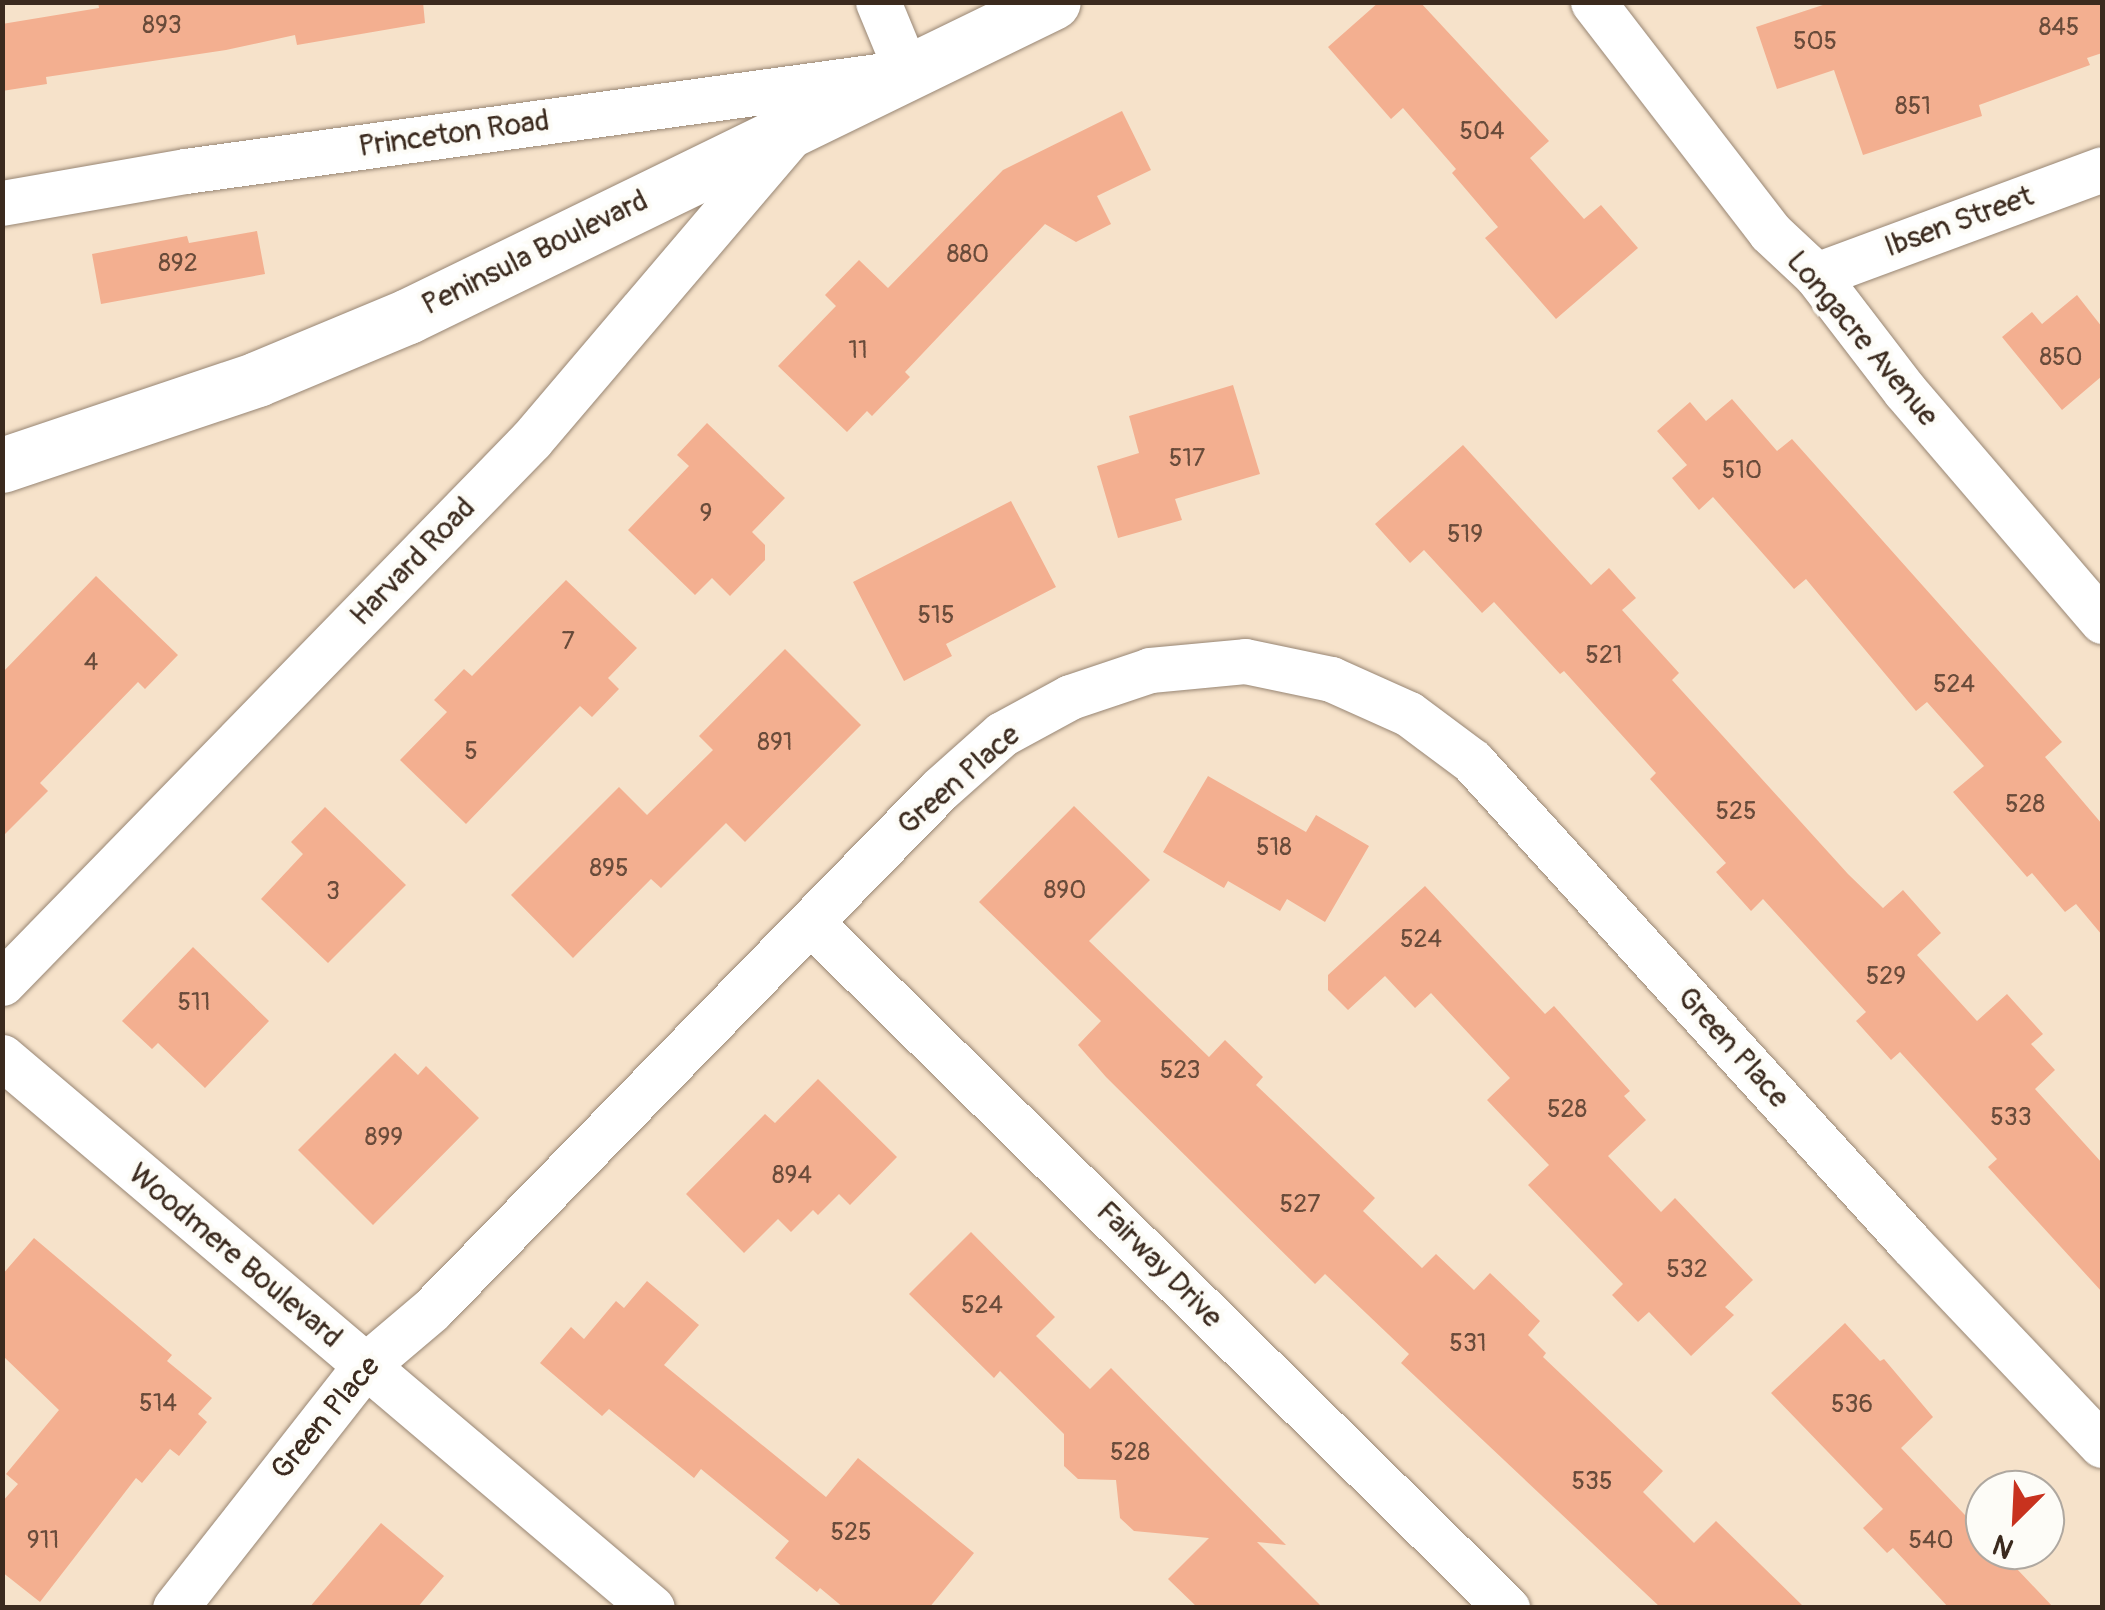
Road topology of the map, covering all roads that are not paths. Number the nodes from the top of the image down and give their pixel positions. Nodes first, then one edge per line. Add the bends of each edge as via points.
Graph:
1 (878, 2) edge
2 (1053, 2) edge
3 (1593, 2) edge
4 (907, 72) junction
5 (802, 122) junction
6 (2102, 169) edge
7 (2, 202) edge
8 (1816, 275) junction
9 (2, 465) edge
10 (2102, 621) edge
11 (811, 923) junction
12 (2, 983) edge
13 (2, 1057) edge
14 (365, 1366) junction
15 (2102, 1446) edge
16 (176, 1608) edge
17 (652, 1608) edge
18 (1507, 1608) edge

1 - 4 street
2 - 4 main road, Peninsula Boulevard
3 - 8 street, Longacre Avenue via 1770,232
4 - 5 main road, Peninsula Boulevard
4 - 7 street, Princeton Road
5 - 9 main road, Peninsula Boulevard via 391,323 258,379
5 - 12 street, Harvard Road via 532,440
6 - 8 street, Ibsen Street
8 - 10 street, Longacre Avenue via 1905,391
11 - 14 street, Green Place via 432,1310
11 - 15 street, Green Place via 940,788 1002,734 1070,697 1150,670 1245,661 1331,679 1409,714 1472,761
11 - 18 street, Fairway Drive
13 - 14 street, Woodmere Boulevard
14 - 16 street, Green Place
14 - 17 street, Woodmere Boulevard

